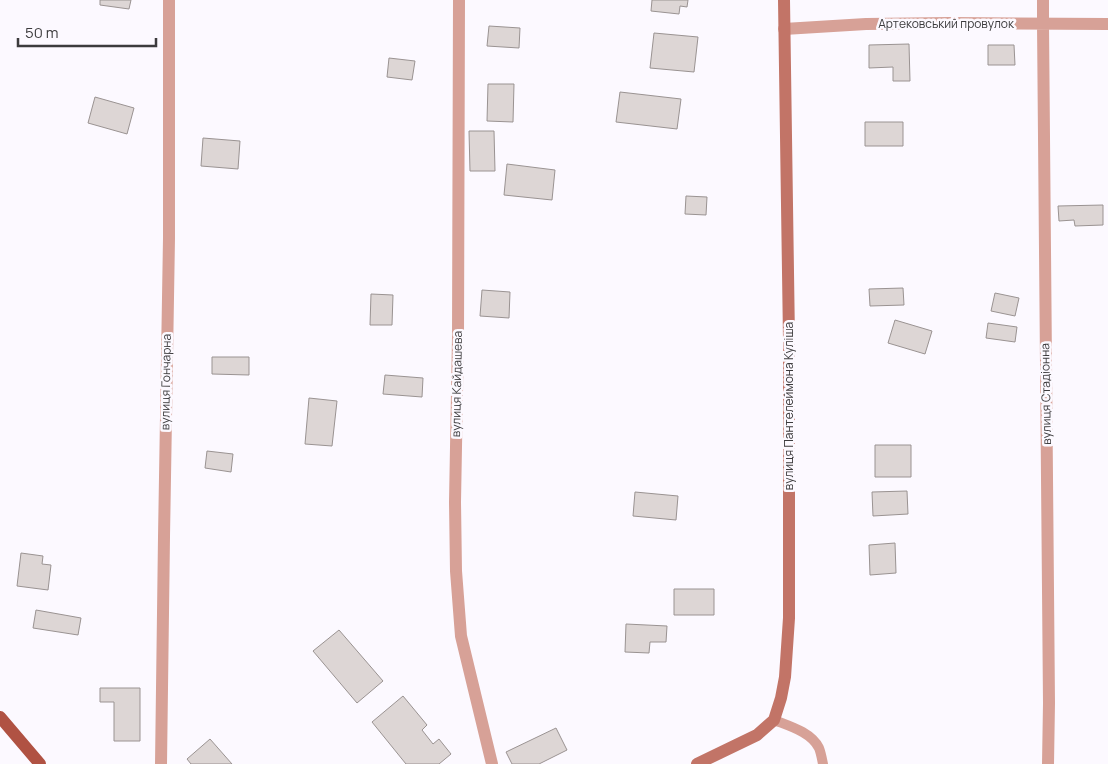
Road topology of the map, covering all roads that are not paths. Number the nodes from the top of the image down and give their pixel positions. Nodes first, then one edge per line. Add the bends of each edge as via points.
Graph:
1 (169, 0) edge
2 (459, 0) edge
3 (784, 0) edge
4 (1043, 0) edge
5 (1043, 24) junction
6 (1108, 24) edge
7 (784, 29) junction
8 (0, 717) edge
9 (774, 720) junction
10 (40, 764) edge
11 (161, 764) edge
12 (492, 764) edge
13 (697, 764) edge
14 (823, 764) edge
15 (1048, 764) edge

1 - 11 street, вулиця Гончарна
2 - 12 street, вулиця Кайдашева via 456,570 461,636
3 - 7 street, вулиця Пантелеймона Куліша
4 - 5 street, вулиця Стадіонна
5 - 6 street, Артековський провулок
5 - 7 street, Артековський провулок via 866,24
5 - 15 street, вулиця Стадіонна
7 - 9 street, вулиця Пантелеймона Куліша via 789,618 785,677
8 - 10 main road
9 - 13 street via 757,735
9 - 14 lane via 811,738 819,747

